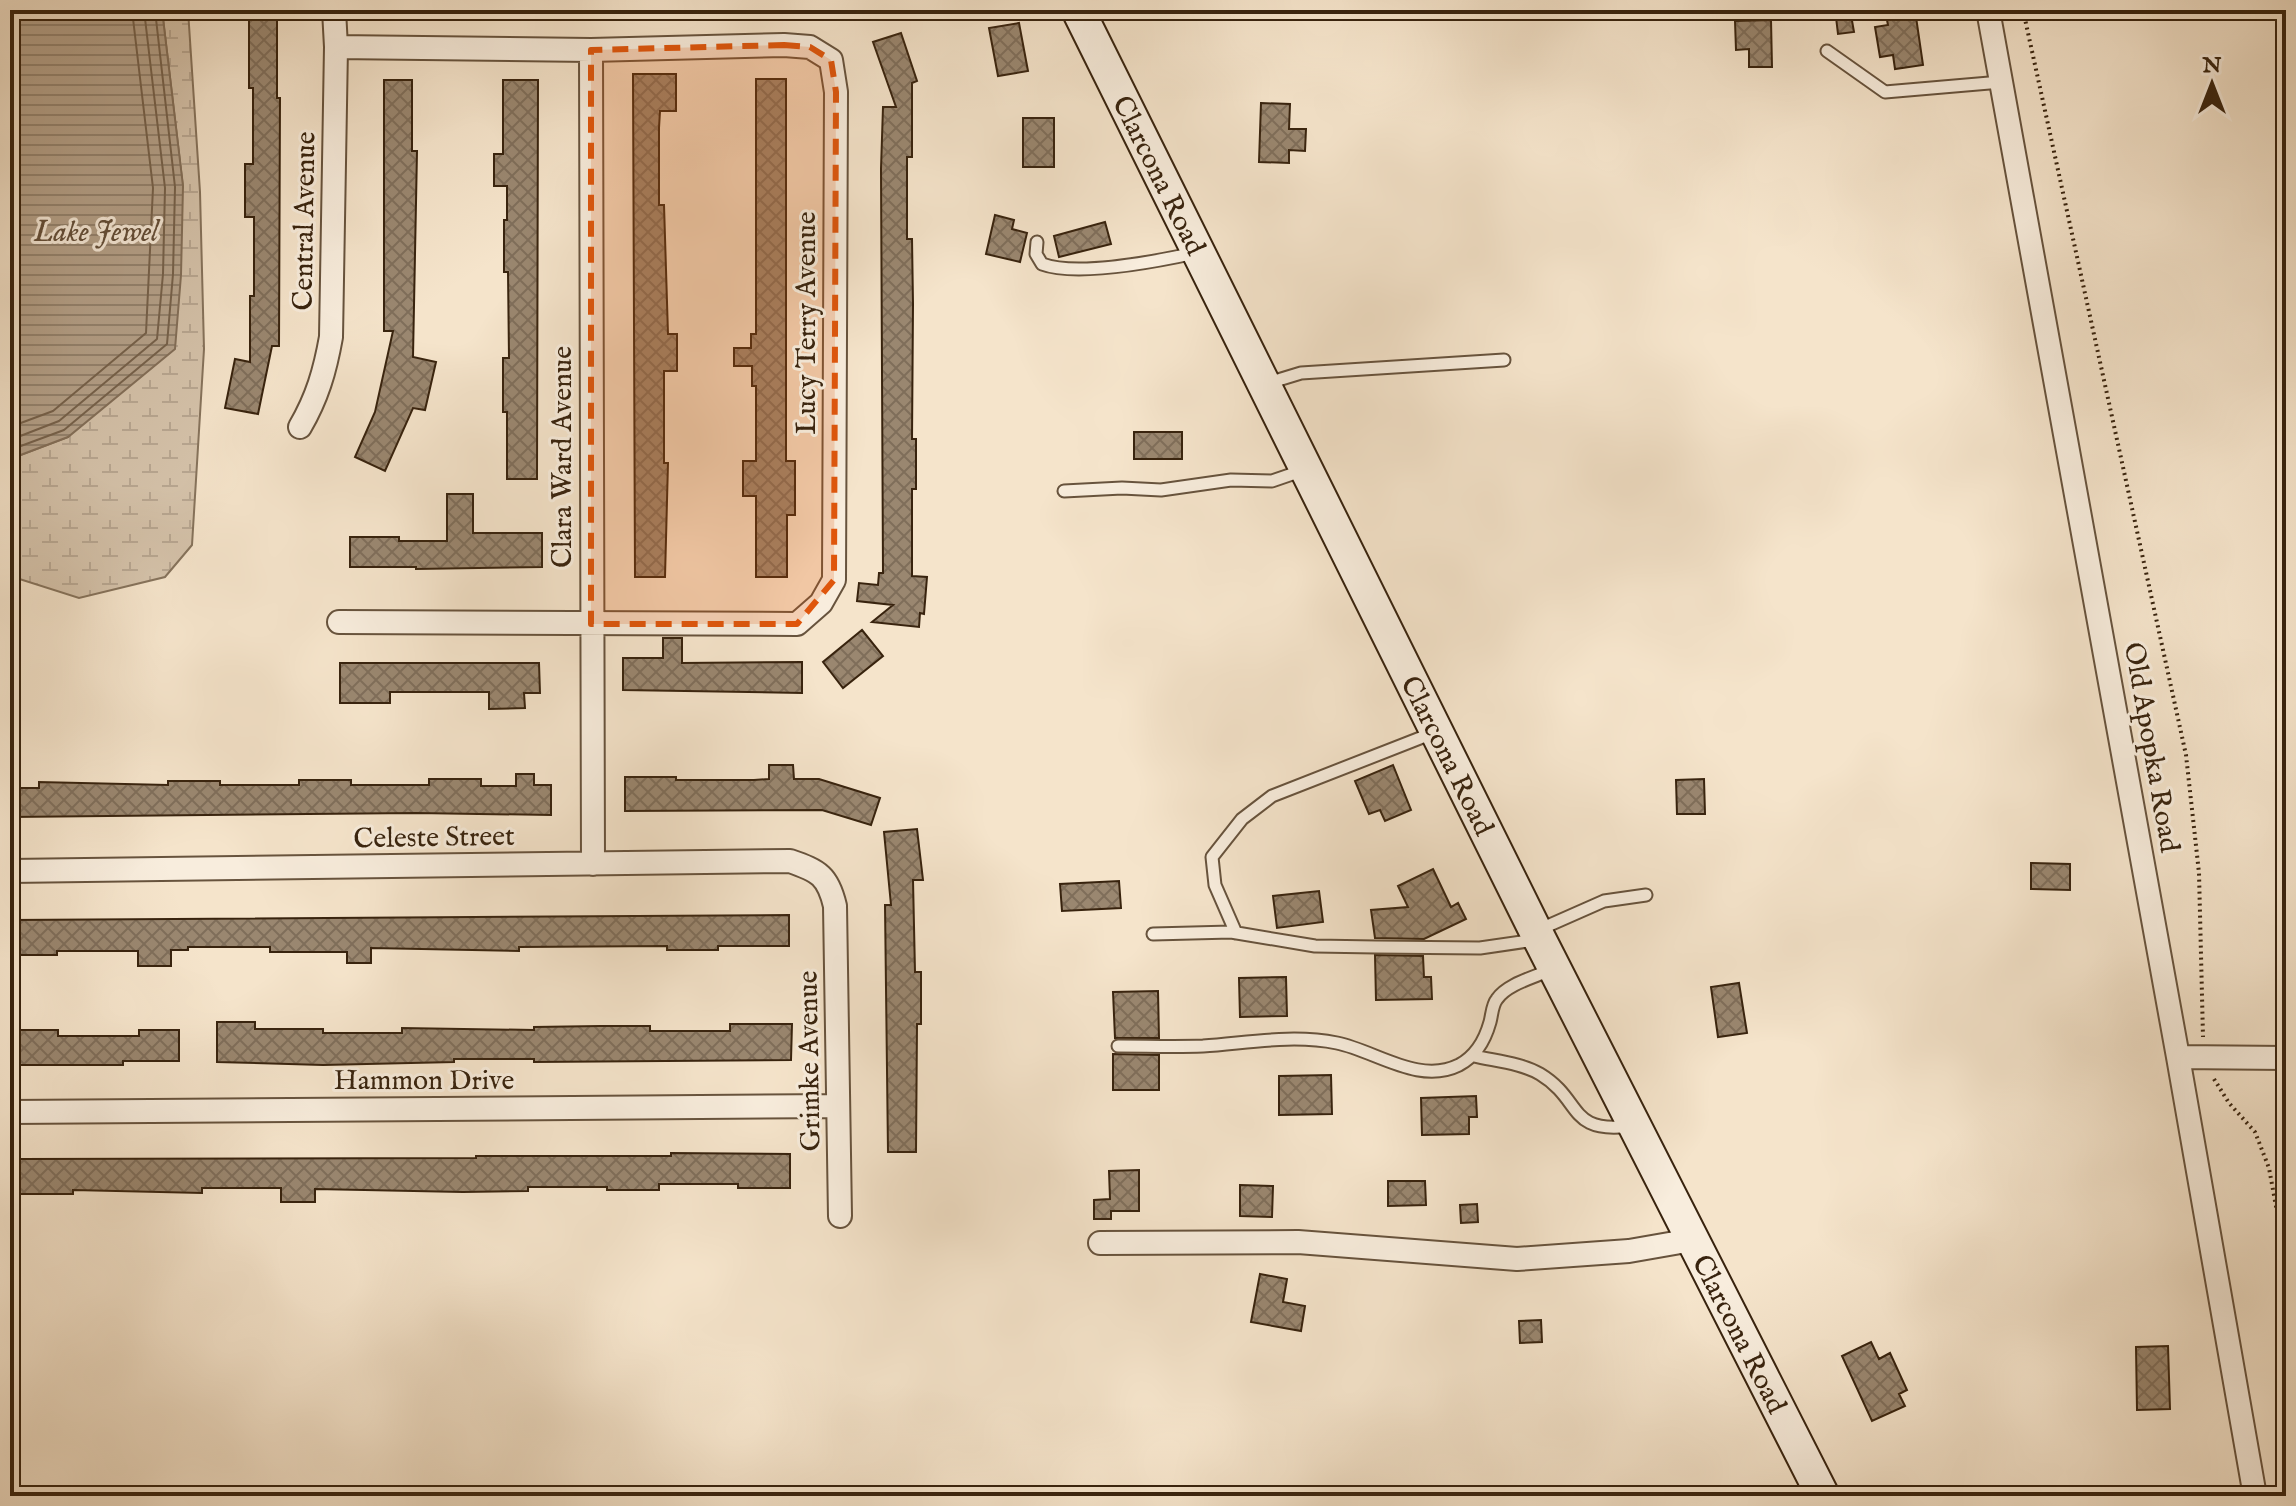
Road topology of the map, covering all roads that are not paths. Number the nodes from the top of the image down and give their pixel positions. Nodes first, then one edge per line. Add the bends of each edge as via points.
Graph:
1 (334, 10) edge
2 (1078, 10) edge
3 (1988, 10) edge
4 (336, 47) junction
5 (591, 50) junction
6 (1827, 51) dead end
7 (2001, 82) junction
8 (1037, 242) dead end
9 (1197, 252) junction
10 (1504, 360) dead end
11 (1263, 385) junction
12 (300, 427) dead end
13 (1305, 470) junction
14 (1064, 491) dead end
15 (339, 622) dead end
16 (591, 624) junction
17 (1436, 731) junction
18 (593, 864) junction
19 (10, 871) edge
20 (1646, 895) dead end
21 (835, 906) joint
22 (1236, 933) junction
23 (1153, 934) dead end
24 (1538, 935) junction
25 (1555, 968) junction
26 (1118, 1046) dead end
27 (1474, 1056) junction
28 (2178, 1057) junction
29 (2286, 1058) edge
30 (838, 1106) junction
31 (10, 1112) edge
32 (1634, 1126) junction
33 (840, 1216) dead end
34 (1692, 1240) junction
35 (1100, 1243) dead end
36 (1823, 1496) edge
37 (2255, 1496) edge

1 - 4 street, Central Avenue
2 - 9 main road, Clarcona Road
3 - 7 street, Old Apopka Road
4 - 5 street
4 - 12 street, Central Avenue via 331,337 316,400
5 - 16 street, Clara Ward Avenue
5 - 16 street, Lucy Terry Avenue via 810,47 831,60 836,92 834,580 821,603 797,624
6 - 7 lane via 1885,92
7 - 28 street, Old Apopka Road
8 - 9 lane via 1042,264 1064,269
9 - 11 main road, Clarcona Road
10 - 11 lane via 1301,373
11 - 13 main road, Clarcona Road
13 - 14 lane via 1272,481
13 - 17 main road, Clarcona Road
15 - 16 street
16 - 18 street, Clara Ward Avenue
17 - 22 lane via 1272,796 1242,819 1212,857 1215,885
17 - 24 main road, Clarcona Road
18 - 19 street, Celeste Street
18 - 21 street, Celeste Street via 790,861 814,870 830,885
20 - 24 lane via 1604,901
21 - 30 street, Grimke Avenue
22 - 23 lane
22 - 24 lane via 1315,946 1480,948
24 - 25 main road, Clarcona Road
25 - 27 lane via 1497,999
25 - 32 main road, Clarcona Road
26 - 27 lane via 1312,1039 1373,1053 1414,1070 1456,1067
27 - 32 lane via 1541,1075 1560,1088 1594,1127
28 - 29 street
28 - 37 street, Old Apopka Road
30 - 31 street, Hammon Drive
30 - 33 street, Grimke Avenue
32 - 34 main road, Clarcona Road
34 - 35 street via 1629,1251 1517,1259 1298,1242
34 - 36 main road, Clarcona Road

